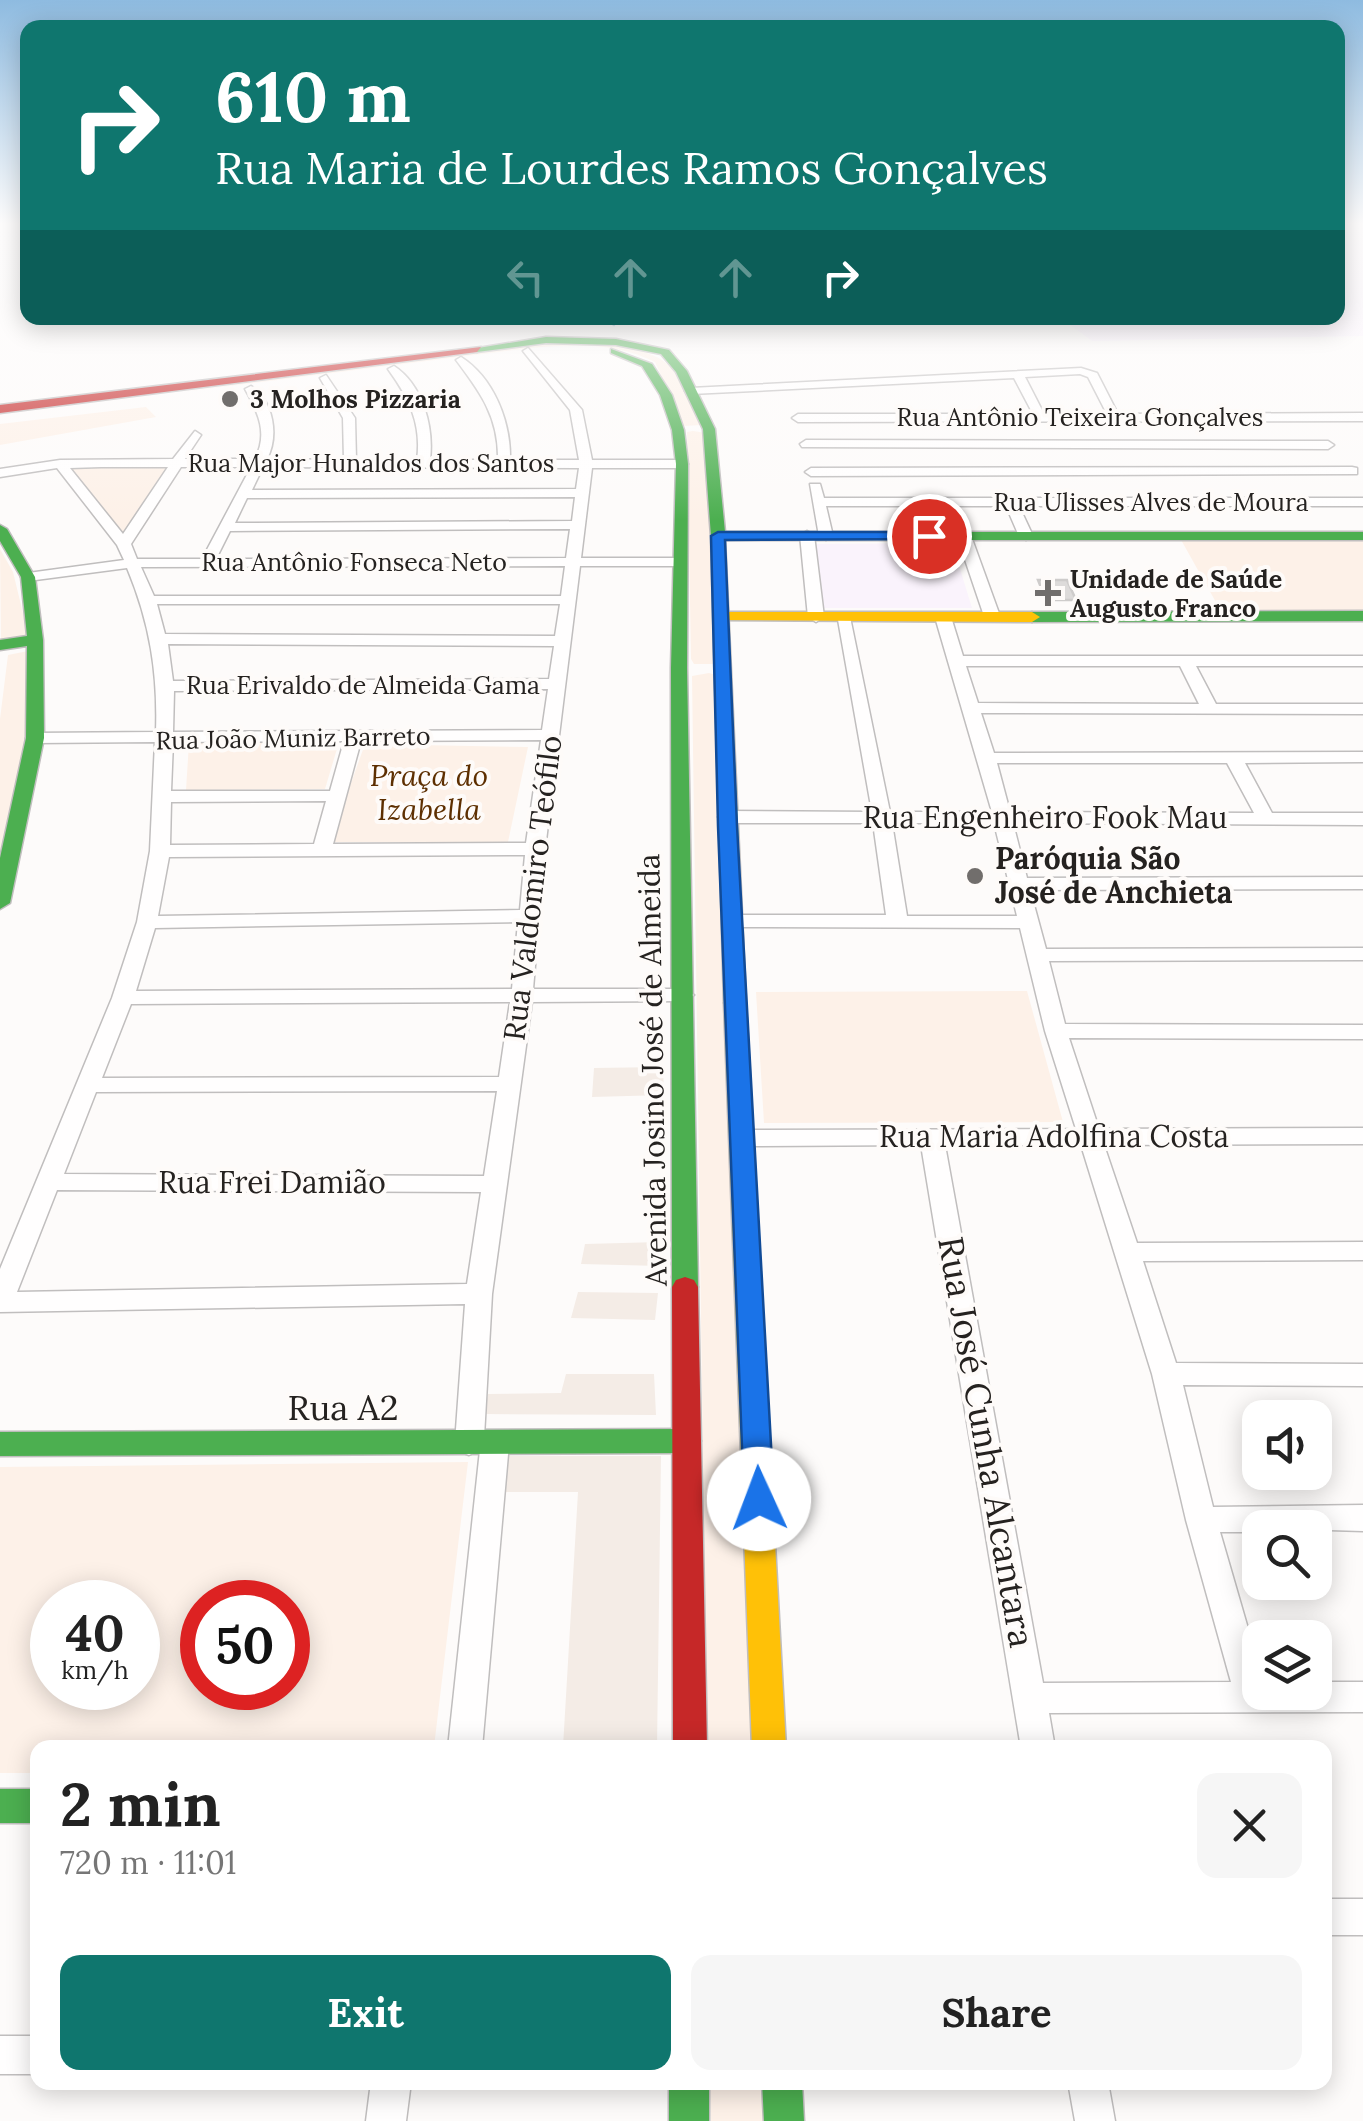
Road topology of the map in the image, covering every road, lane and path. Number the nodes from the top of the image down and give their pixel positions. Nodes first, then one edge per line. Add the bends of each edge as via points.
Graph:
1 (611, 325) edge
2 (630, 325) edge
3 (554, 336) edge
4 (665, 352) junction
5 (461, 360) junction
6 (394, 369) junction
7 (1017, 373) junction
8 (326, 378) junction
9 (948, 378) junction
10 (882, 381) junction
11 (248, 384) junction
12 (778, 387) junction
13 (954, 391) dead end
14 (691, 392) junction
15 (959, 404) dead end
16 (70, 408) junction
17 (0, 409) edge
18 (1040, 417) junction
19 (1114, 417) junction
20 (1134, 417) junction
21 (1304, 417) junction
22 (1363, 417) edge
23 (798, 418) junction
24 (895, 418) junction
25 (964, 418) junction
26 (0, 420) edge
27 (709, 428) junction
28 (678, 430) junction
29 (196, 434) dead end
30 (806, 444) junction
31 (984, 444) junction
32 (1153, 444) junction
33 (1328, 445) junction
34 (586, 462) junction
35 (350, 463) junction
36 (423, 463) junction
37 (504, 463) junction
38 (60, 464) junction
39 (178, 464) junction
40 (260, 464) junction
41 (682, 464) junction
42 (811, 472) junction
43 (998, 472) junction
44 (1170, 472) junction
45 (1352, 472) junction
46 (0, 474) edge
47 (1363, 484) edge
48 (582, 493) junction
49 (244, 494) junction
50 (1189, 501) junction
51 (818, 502) junction
52 (1010, 502) junction
53 (1363, 502) edge
54 (579, 526) junction
55 (226, 527) junction
56 (0, 530) edge
57 (718, 536) junction
58 (816, 536) junction
59 (964, 536) junction
60 (1026, 536) junction
61 (1363, 536) edge
62 (129, 554) junction
63 (208, 561) junction
64 (573, 562) junction
65 (680, 562) junction
66 (28, 577) junction
67 (148, 600) junction
68 (568, 600) junction
69 (943, 616) junction
70 (992, 616) junction
71 (1363, 616) edge
72 (721, 617) junction
73 (816, 617) junction
74 (842, 617) junction
75 (159, 639) junction
76 (34, 640) junction
77 (562, 641) junction
78 (0, 645) edge
79 (958, 661) junction
80 (1186, 661) junction
81 (1363, 661) edge
82 (679, 668) junction
83 (722, 668) junction
84 (560, 684) junction
85 (166, 686) junction
86 (971, 708) junction
87 (1210, 708) junction
88 (1363, 709) edge
89 (552, 736) junction
90 (354, 737) junction
91 (35, 738) junction
92 (162, 739) junction
93 (1234, 757) junction
94 (1363, 757) edge
95 (987, 758) junction
96 (335, 796) junction
97 (161, 797) junction
98 (1002, 817) junction
99 (727, 818) junction
100 (882, 818) junction
101 (1266, 819) junction
102 (1363, 819) edge
103 (535, 848) junction
104 (322, 849) junction
105 (160, 852) junction
106 (1363, 883) edge
107 (1018, 884) junction
108 (0, 903) edge
109 (530, 916) junction
110 (898, 920) junction
111 (733, 921) junction
112 (146, 922) junction
113 (1026, 922) junction
114 (1035, 954) junction
115 (1363, 954) edge
116 (683, 995) junction
117 (522, 996) junction
118 (122, 998) junction
119 (1056, 1031) junction
120 (1363, 1032) edge
121 (508, 1084) junction
122 (90, 1085) junction
123 (1087, 1136) junction
124 (1363, 1136) edge
125 (932, 1137) junction
126 (744, 1138) junction
127 (50, 1182) junction
128 (493, 1184) junction
129 (1363, 1251) edge
130 (1127, 1252) junction
131 (479, 1294) junction
132 (0, 1301) edge
133 (1166, 1374) junction
134 (1363, 1375) edge
135 (687, 1441) junction
136 (482, 1443) junction
137 (0, 1444) edge
138 (1363, 1518) edge
139 (1201, 1520) junction
140 (1242, 1664) edge
141 (1242, 1696) edge
142 (1332, 1697) edge
143 (1363, 1697) edge
144 (1031, 1698) junction
145 (465, 1740) edge
146 (690, 1740) edge
147 (769, 1740) edge
148 (1037, 1740) edge
149 (0, 1806) edge
150 (30, 1806) edge
151 (1363, 1916) edge
152 (1332, 1917) edge
153 (30, 2055) edge
154 (0, 2056) edge
155 (389, 2090) edge
156 (690, 2090) edge
157 (782, 2090) edge
158 (1089, 2090) edge
159 (386, 2121) edge
160 (689, 2121) edge
161 (784, 2121) edge
162 (1095, 2121) edge

1 - 3 main road
2 - 4 main road
3 - 4 main road
3 - 5 main road
3 - 11 main road
3 - 28 main road, Avenida Josino José de Almeida via 646,364
3 - 34 street, Rua Valdomiro Teófilo
4 - 14 main road
5 - 6 main road
5 - 37 street via 499,412
6 - 8 main road
6 - 36 street via 423,416
7 - 9 street
7 - 18 street
7 - 19 street via 1092,375
8 - 11 main road
8 - 35 street via 349,418
9 - 10 street
9 - 13 street
10 - 12 street
10 - 24 street
11 - 16 main road
11 - 40 street via 268,425 270,442
12 - 14 street
12 - 23 street
14 - 27 main road
15 - 25 street
16 - 17 main road
16 - 26 main road
18 - 19 street, Rua Antônio Teixeira Gonçalves
18 - 25 street, Rua Antônio Teixeira Gonçalves
19 - 20 street, Rua Antônio Teixeira Gonçalves
20 - 21 street, Rua Antônio Teixeira Gonçalves
20 - 32 street
21 - 22 street, Rua Antônio Teixeira Gonçalves
21 - 33 street
23 - 24 street, Rua Antônio Teixeira Gonçalves
23 - 30 street
24 - 25 street, Rua Antônio Teixeira Gonçalves
27 - 28 main road
27 - 57 main road
28 - 41 main road, Avenida Josino José de Almeida
29 - 39 street
30 - 31 street
30 - 42 street
31 - 32 street
31 - 43 street
32 - 33 street
33 - 45 street
34 - 37 street, Rua Major Hunaldos dos Santos
34 - 41 street, Rua Major Hunaldos dos Santos
34 - 48 street, Rua Valdomiro Teófilo
35 - 36 street, Rua Major Hunaldos dos Santos
35 - 40 street, Rua Major Hunaldos dos Santos
36 - 37 street, Rua Major Hunaldos dos Santos
38 - 39 street, Rua Major Hunaldos dos Santos
38 - 46 street, Rua Major Hunaldos dos Santos
38 - 62 street
39 - 40 street, Rua Major Hunaldos dos Santos
39 - 62 street
40 - 49 street
41 - 65 main road, Avenida Josino José de Almeida
42 - 43 street
42 - 51 street
43 - 44 street
44 - 45 street
44 - 50 street
45 - 47 street
48 - 49 street
48 - 54 street, Rua Valdomiro Teófilo
49 - 55 street
50 - 52 street, Rua Ulisses Alves de Moura
50 - 53 street, Rua Ulisses Alves de Moura
51 - 52 street, Rua Ulisses Alves de Moura
51 - 58 street
52 - 60 street
54 - 55 street
54 - 64 street, Rua Valdomiro Teófilo
55 - 63 street
56 - 66 main road
57 - 58 main road
57 - 72 main road
58 - 59 main road
58 - 73 street
59 - 60 main road
59 - 70 street
60 - 61 main road
62 - 63 street, Rua Antônio Fonseca Neto
62 - 66 street, Rua Antônio Fonseca Neto
62 - 67 street
63 - 64 street, Rua Antônio Fonseca Neto
64 - 65 street, Rua Antônio Fonseca Neto
64 - 68 street, Rua Valdomiro Teófilo
65 - 82 main road, Avenida Josino José de Almeida
66 - 76 main road
67 - 68 street
67 - 75 street
68 - 77 street, Rua Valdomiro Teófilo
69 - 70 main road
69 - 74 main road
69 - 79 street
70 - 71 main road
72 - 73 main road
72 - 83 main road
73 - 74 main road
74 - 100 street
75 - 77 street
75 - 85 street
76 - 78 main road
76 - 91 main road
77 - 84 street, Rua Valdomiro Teófilo
79 - 80 street
79 - 86 street
80 - 81 street
80 - 87 street
82 - 83 main road
82 - 116 main road, Avenida Josino José de Almeida
83 - 99 main road
84 - 85 street, Rua Erivaldo de Almeida Gama
84 - 89 street, Rua Valdomiro Teófilo
85 - 92 street
86 - 87 street
86 - 95 street
87 - 88 street
89 - 90 street, Rua João Muniz Barreto
89 - 103 street, Rua Valdomiro Teófilo
90 - 92 street, Rua João Muniz Barreto
90 - 96 street
91 - 92 street, Rua João Muniz Barreto
91 - 108 main road
92 - 97 street
93 - 94 street
93 - 95 street
93 - 101 street
95 - 98 street
96 - 97 street
96 - 104 street
97 - 105 street
98 - 100 street, Rua Engenheiro Fook Mau
98 - 101 street, Rua Engenheiro Fook Mau
98 - 107 street
99 - 100 street, Rua Engenheiro Fook Mau
99 - 111 main road
100 - 110 street
101 - 102 street, Rua Engenheiro Fook Mau
103 - 104 street
103 - 109 street, Rua Valdomiro Teófilo
104 - 105 street
105 - 112 street
106 - 107 street
107 - 113 street
109 - 112 street
109 - 117 street, Rua Valdomiro Teófilo
110 - 111 street
110 - 113 street
111 - 126 main road
112 - 118 street
113 - 114 street
114 - 115 street
114 - 119 street
116 - 117 street
116 - 135 main road, Avenida Josino José de Almeida
117 - 118 street
117 - 121 street, Rua Valdomiro Teófilo
118 - 122 street
119 - 120 street
119 - 123 street
121 - 122 street
121 - 128 street, Rua Valdomiro Teófilo
122 - 127 street
123 - 124 street, Rua Maria Adolfina Costa
123 - 125 street, Rua Maria Adolfina Costa
123 - 130 street
125 - 126 street, Rua Maria Adolfina Costa
125 - 144 street, Rua José Cunha Alcantara
126 - 147 main road
127 - 128 street, Rua Frei Damião
127 - 132 street
128 - 131 street, Rua Valdomiro Teófilo
129 - 130 street
130 - 133 street
131 - 132 street
131 - 136 street, Rua Valdomiro Teófilo
133 - 134 street
133 - 139 street
135 - 136 main road, Rua A2
135 - 146 main road, Avenida Josino José de Almeida
136 - 137 main road, Rua A2
136 - 145 street, Rua Valdomiro Teófilo
138 - 139 street
139 - 140 street
141 - 144 street
142 - 143 street
144 - 148 street, Rua José Cunha Alcantara
149 - 150 main road
151 - 152 street
153 - 154 street
155 - 159 street
156 - 160 main road
157 - 161 main road
158 - 162 street

